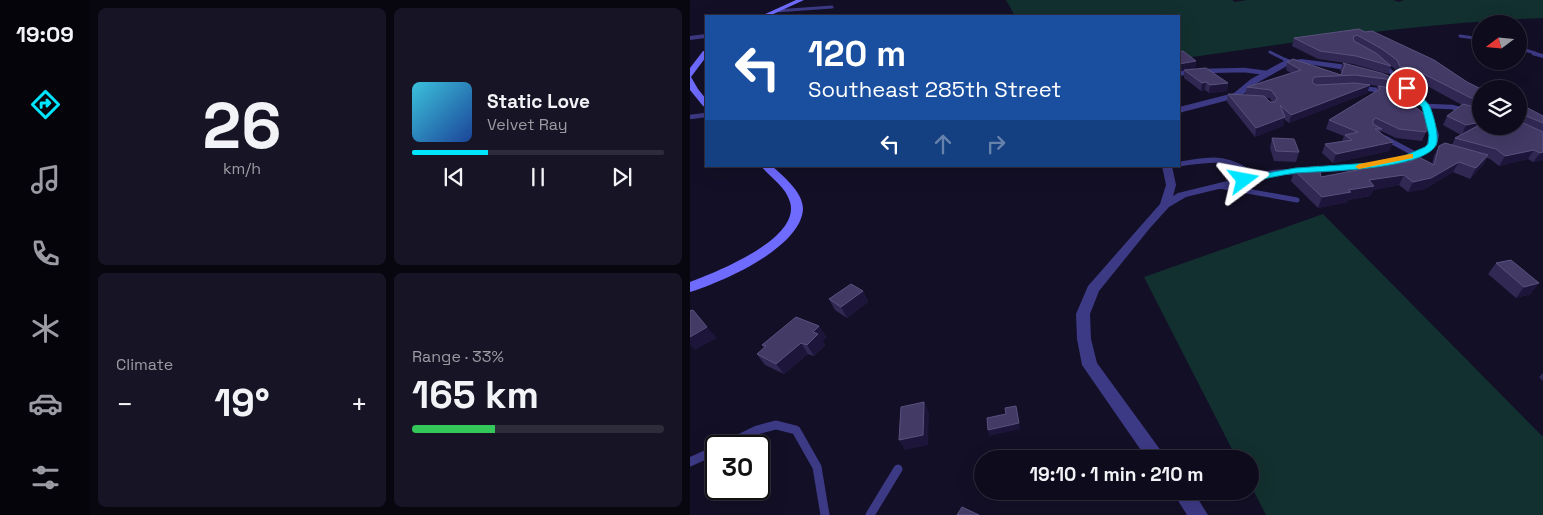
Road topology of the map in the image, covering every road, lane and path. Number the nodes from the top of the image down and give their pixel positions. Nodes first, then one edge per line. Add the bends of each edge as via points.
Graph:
1 (801, 0) edge
2 (832, 7) dead end
3 (776, 11) junction
4 (766, 15) edge
5 (705, 36) edge
6 (1460, 36) dead end
7 (690, 38) edge
8 (1472, 38) edge
9 (1270, 52) dead end
10 (705, 55) edge
11 (1378, 61) edge
12 (1292, 63) junction
13 (1267, 73) junction
14 (1180, 74) edge
15 (690, 75) edge
16 (690, 79) edge
17 (1395, 82) junction
18 (1358, 87) edge
19 (1415, 95) junction
20 (1224, 98) junction
21 (1245, 99) edge
22 (705, 103) edge
23 (1426, 106) junction
24 (1180, 110) edge
25 (1472, 113) edge
26 (705, 114) edge
27 (690, 117) edge
28 (1382, 136) edge
29 (1414, 154) junction
30 (1180, 164) edge
31 (767, 167) edge
32 (1168, 167) edge
33 (1257, 177) junction
34 (1217, 186) junction
35 (1297, 200) dead end
36 (1165, 206) junction
37 (690, 287) edge
38 (747, 435) edge
39 (1151, 450) edge
40 (705, 455) edge
41 (690, 462) edge
42 (898, 469) dead end
43 (1187, 500) edge
44 (825, 515) edge
45 (870, 515) edge
46 (1198, 515) edge

1 - 3 street
2 - 3 lane
3 - 4 street
5 - 7 street
6 - 8 lane
9 - 12 lane
10 - 15 street
11 - 17 lane via 1392,72
12 - 13 street
12 - 17 street via 1340,66
13 - 14 lane via 1236,70
13 - 20 street via 1238,94
16 - 22 street
17 - 19 street
18 - 19 lane
19 - 23 street
20 - 21 lane
20 - 24 street
23 - 25 lane via 1452,107
23 - 29 street via 1434,147
26 - 27 lane
28 - 29 lane
29 - 33 street via 1370,166
30 - 33 lane via 1226,160
31 - 37 street via 789,191 797,208 790,228 768,248 735,268
32 - 36 street via 1171,185
33 - 34 street
34 - 35 lane
34 - 36 street via 1182,195
36 - 39 street via 1093,289 1083,314 1090,365
38 - 44 lane via 776,425 796,430 817,467
40 - 41 lane
42 - 45 lane
43 - 46 street

